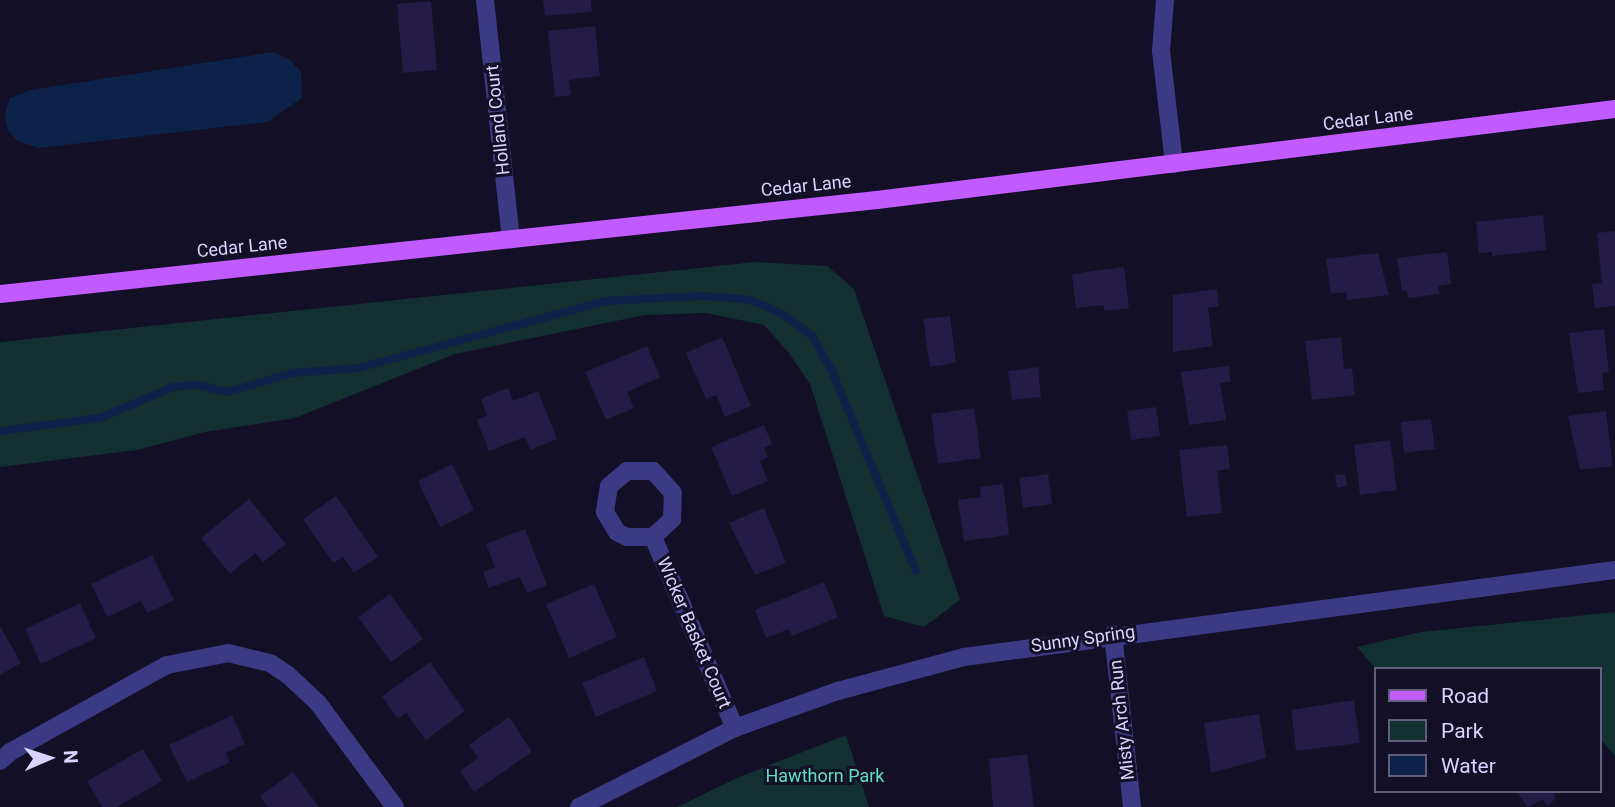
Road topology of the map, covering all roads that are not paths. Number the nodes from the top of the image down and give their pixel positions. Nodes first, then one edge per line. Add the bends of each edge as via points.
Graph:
1 (485, 0) edge
2 (1166, 0) edge
3 (1615, 109) edge
4 (1174, 164) junction
5 (511, 240) junction
6 (0, 294) edge
7 (653, 537) junction
8 (1615, 570) edge
9 (1113, 634) junction
10 (736, 728) junction
11 (0, 761) edge
12 (395, 807) edge
13 (579, 807) edge
14 (1132, 807) edge

1 - 5 street, Holland Court
2 - 4 street via 1161,51
3 - 4 main road, Cedar Lane
4 - 5 main road, Cedar Lane
5 - 6 main road, Cedar Lane
7 - 7 street, Wicker Basket Court via 672,519 673,493 653,471 627,471 608,486 605,512 617,531 627,537
7 - 10 street, Wicker Basket Court
8 - 9 street, Sunny Spring
9 - 10 street, Sunny Spring via 964,657 900,672
9 - 14 street, Misty Arch Run
10 - 13 street, Sunny Spring
11 - 12 street via 167,666 228,653 270,663 288,675 318,703

